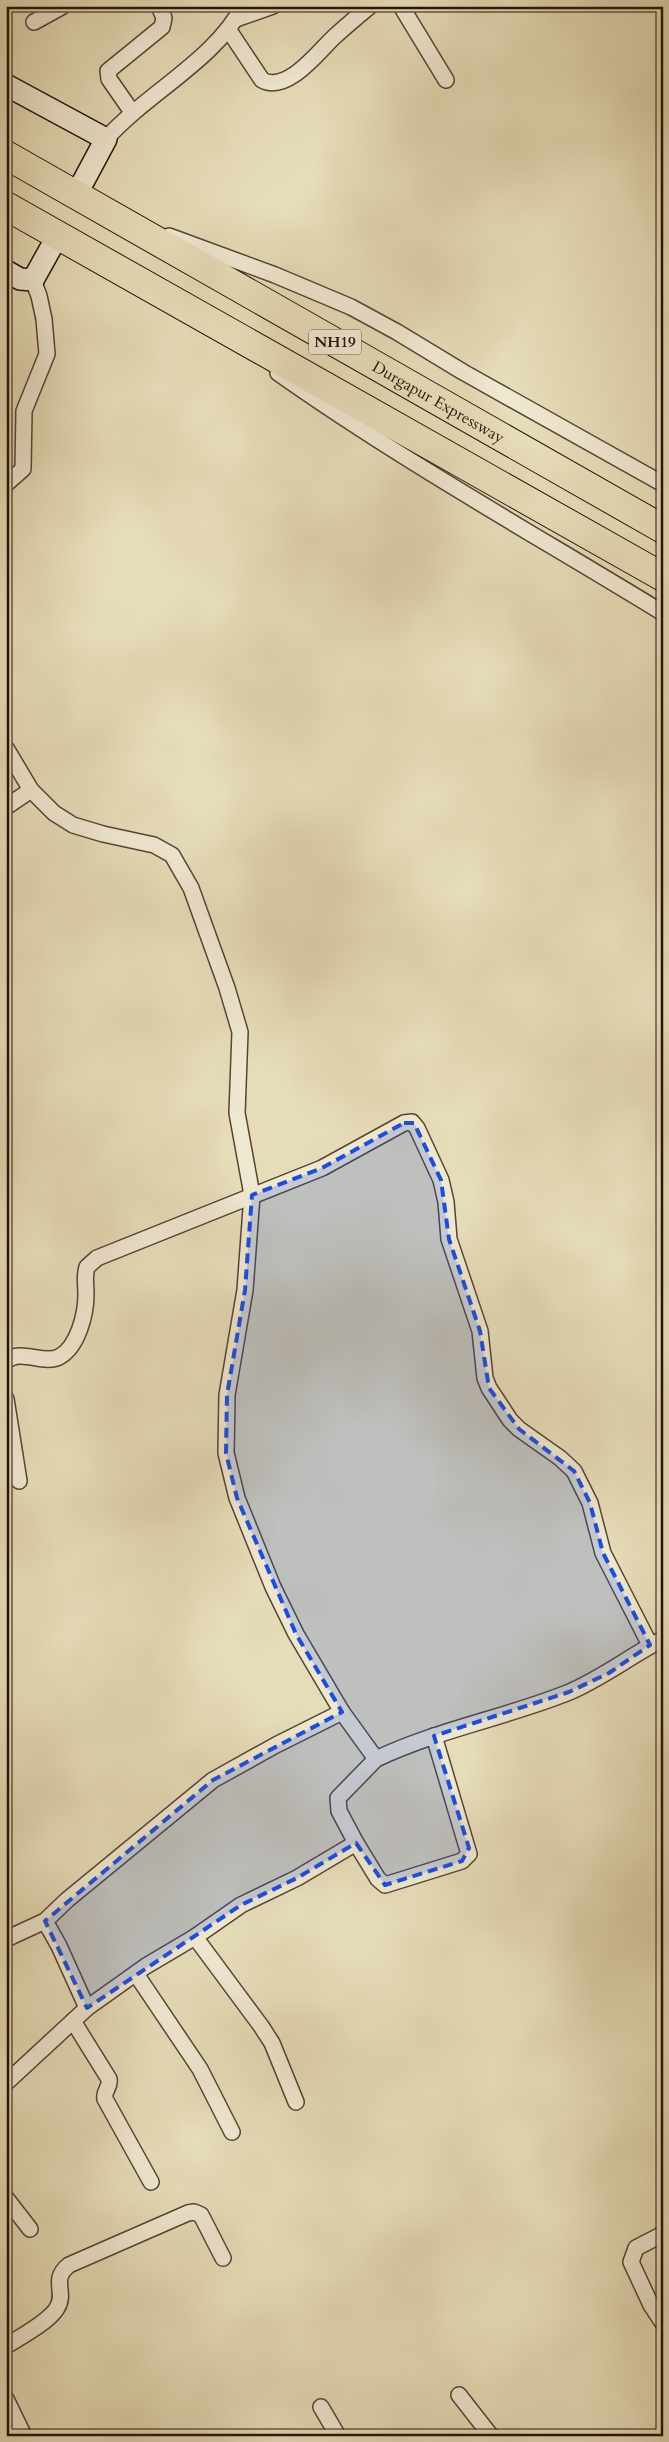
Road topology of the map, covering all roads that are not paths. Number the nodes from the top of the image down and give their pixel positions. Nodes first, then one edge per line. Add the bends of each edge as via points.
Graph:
1 (63, 6) edge
2 (159, 6) edge
3 (273, 6) edge
4 (370, 6) edge
5 (400, 6) edge
6 (236, 18) edge
7 (34, 22) dead end
8 (446, 80) dead end
9 (6, 85) edge
10 (132, 112) junction
11 (106, 139) junction
12 (6, 155) edge
13 (76, 195) junction
14 (6, 206) edge
15 (118, 218) junction
16 (58, 235) junction
17 (6, 271) edge
18 (33, 280) junction
19 (171, 298) junction
20 (6, 484) edge
21 (663, 484) edge
22 (663, 529) edge
23 (663, 577) edge
24 (663, 612) edge
25 (6, 748) edge
26 (32, 790) junction
27 (6, 807) edge
28 (252, 1195) junction
29 (6, 1361) edge
30 (6, 1399) edge
31 (19, 1481) dead end
32 (656, 1642) edge
33 (342, 1712) junction
34 (434, 1736) junction
35 (376, 1759) junction
36 (356, 1843) junction
37 (45, 1921) junction
38 (195, 1937) junction
39 (6, 1939) edge
40 (136, 1974) junction
41 (87, 2008) junction
42 (73, 2021) junction
43 (6, 2083) edge
44 (296, 2102) dead end
45 (232, 2132) dead end
46 (151, 2182) dead end
47 (6, 2198) edge
48 (30, 2229) dead end
49 (663, 2234) edge
50 (223, 2258) dead end
51 (663, 2323) edge
52 (6, 2346) edge
53 (459, 2395) dead end
54 (6, 2399) edge
55 (321, 2407) dead end
56 (24, 2436) edge
57 (338, 2436) edge
58 (491, 2436) edge

1 - 7 street
2 - 10 street via 164,18 162,27 108,71 109,79
3 - 6 street
4 - 6 street via 304,68 283,80 270,83 262,80
5 - 8 street
6 - 10 street via 187,70
9 - 11 street
10 - 11 street
11 - 13 street
12 - 13 highway, Durgapur Expressway / NH19
13 - 15 highway, Durgapur Expressway / NH19
14 - 16 highway, NH19
15 - 21 street via 259,269 351,308
15 - 22 highway, Durgapur Expressway / NH19
16 - 18 street
16 - 19 highway, NH19
17 - 18 street via 20,279
18 - 20 street via 44,319 46,354 24,411 23,469
19 - 23 highway, NH19
19 - 24 street via 340,417
25 - 26 street
26 - 27 street
26 - 28 street via 54,813 73,825 163,848 172,855 184,874 240,1032 237,1113
28 - 29 street via 97,1258 87,1267 82,1320 66,1352 54,1359 15,1356
28 - 32 street via 322,1168 404,1123 414,1123 441,1180 449,1239 480,1331 489,1388 519,1429 574,1471 590,1503 603,1553
28 - 33 street via 245,1290 228,1395 226,1453 237,1498 273,1587 296,1634
30 - 31 street
32 - 34 street via 609,1673 569,1692
33 - 35 street
33 - 37 street via 212,1780
34 - 35 street
34 - 36 street via 469,1854 462,1860 385,1885
35 - 36 street via 338,1798 339,1811
36 - 38 street via 297,1878 241,1905
37 - 39 street
37 - 41 street via 60,1946
38 - 40 street
38 - 44 street via 262,2026
40 - 41 street
40 - 45 street via 200,2069
41 - 42 street
42 - 43 street
42 - 46 street via 109,2079 105,2099
47 - 48 street
49 - 51 street via 636,2248 631,2262
50 - 52 street via 202,2215 188,2213 69,2265 59,2278 59,2307
53 - 58 street
54 - 56 street
55 - 57 street

